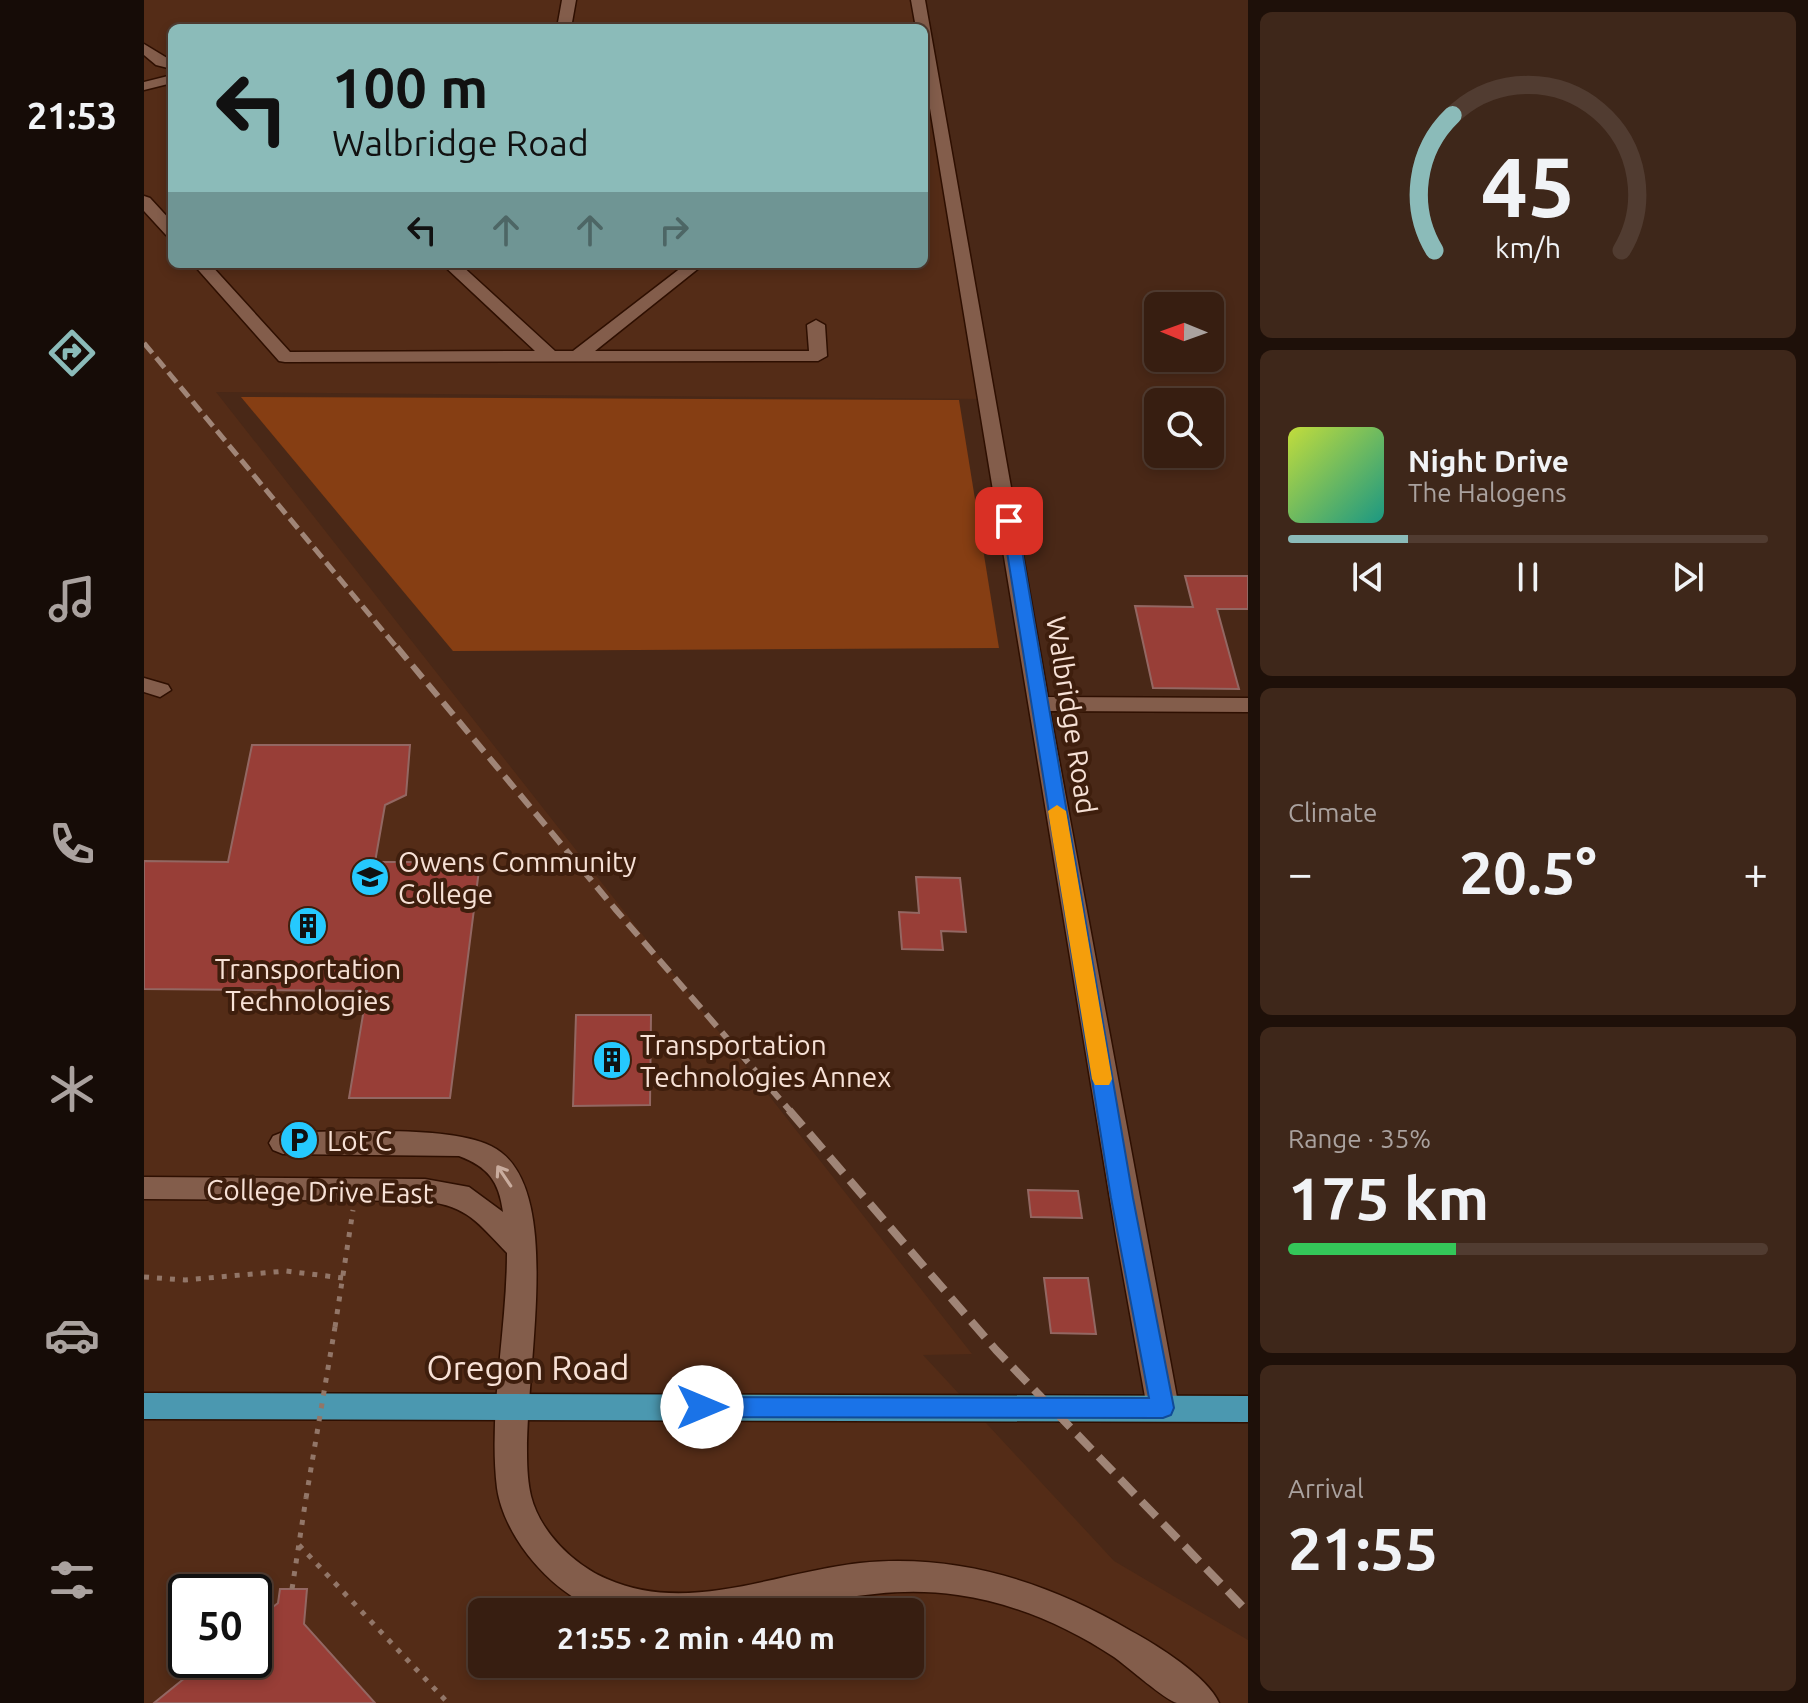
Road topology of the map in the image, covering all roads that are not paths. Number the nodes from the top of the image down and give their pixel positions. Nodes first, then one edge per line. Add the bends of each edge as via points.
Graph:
1 (569, 0) edge
2 (918, 0) edge
3 (565, 24) edge
4 (923, 24) edge
5 (144, 48) edge
6 (928, 53) edge
7 (168, 64) edge
8 (168, 80) edge
9 (144, 86) edge
10 (144, 201) edge
11 (168, 228) edge
12 (205, 268) edge
13 (454, 268) edge
14 (691, 268) edge
15 (816, 325) dead end
16 (550, 356) junction
17 (578, 356) junction
18 (1039, 704) junction
19 (1248, 705) edge
20 (283, 1143) dead end
21 (144, 1188) edge
22 (522, 1250) junction
23 (512, 1405) junction
24 (144, 1406) edge
25 (1163, 1408) junction
26 (1248, 1409) edge
27 (1202, 1703) edge

1 - 3 street
2 - 4 street, Walbridge Road
5 - 7 street
6 - 18 street, Walbridge Road
8 - 9 street
10 - 11 street
12 - 16 street via 285,357
13 - 16 street
14 - 17 street
15 - 17 street via 818,356
16 - 17 street
18 - 19 street
18 - 25 street, Walbridge Road
22 -> 20 street, College Drive East via 515,1194 506,1173 484,1154 461,1145
21 - 22 street, College Drive East via 425,1190 459,1195 486,1213
22 - 23 street, College Drive East
23 - 24 main road, Oregon Road
23 - 25 main road, Oregon Road
23 - 27 street, College Drive East via 515,1495 527,1528 552,1560 591,1588 638,1606 683,1609 862,1578 923,1577 984,1585 1048,1602 1102,1629
25 - 26 main road, Oregon Road

